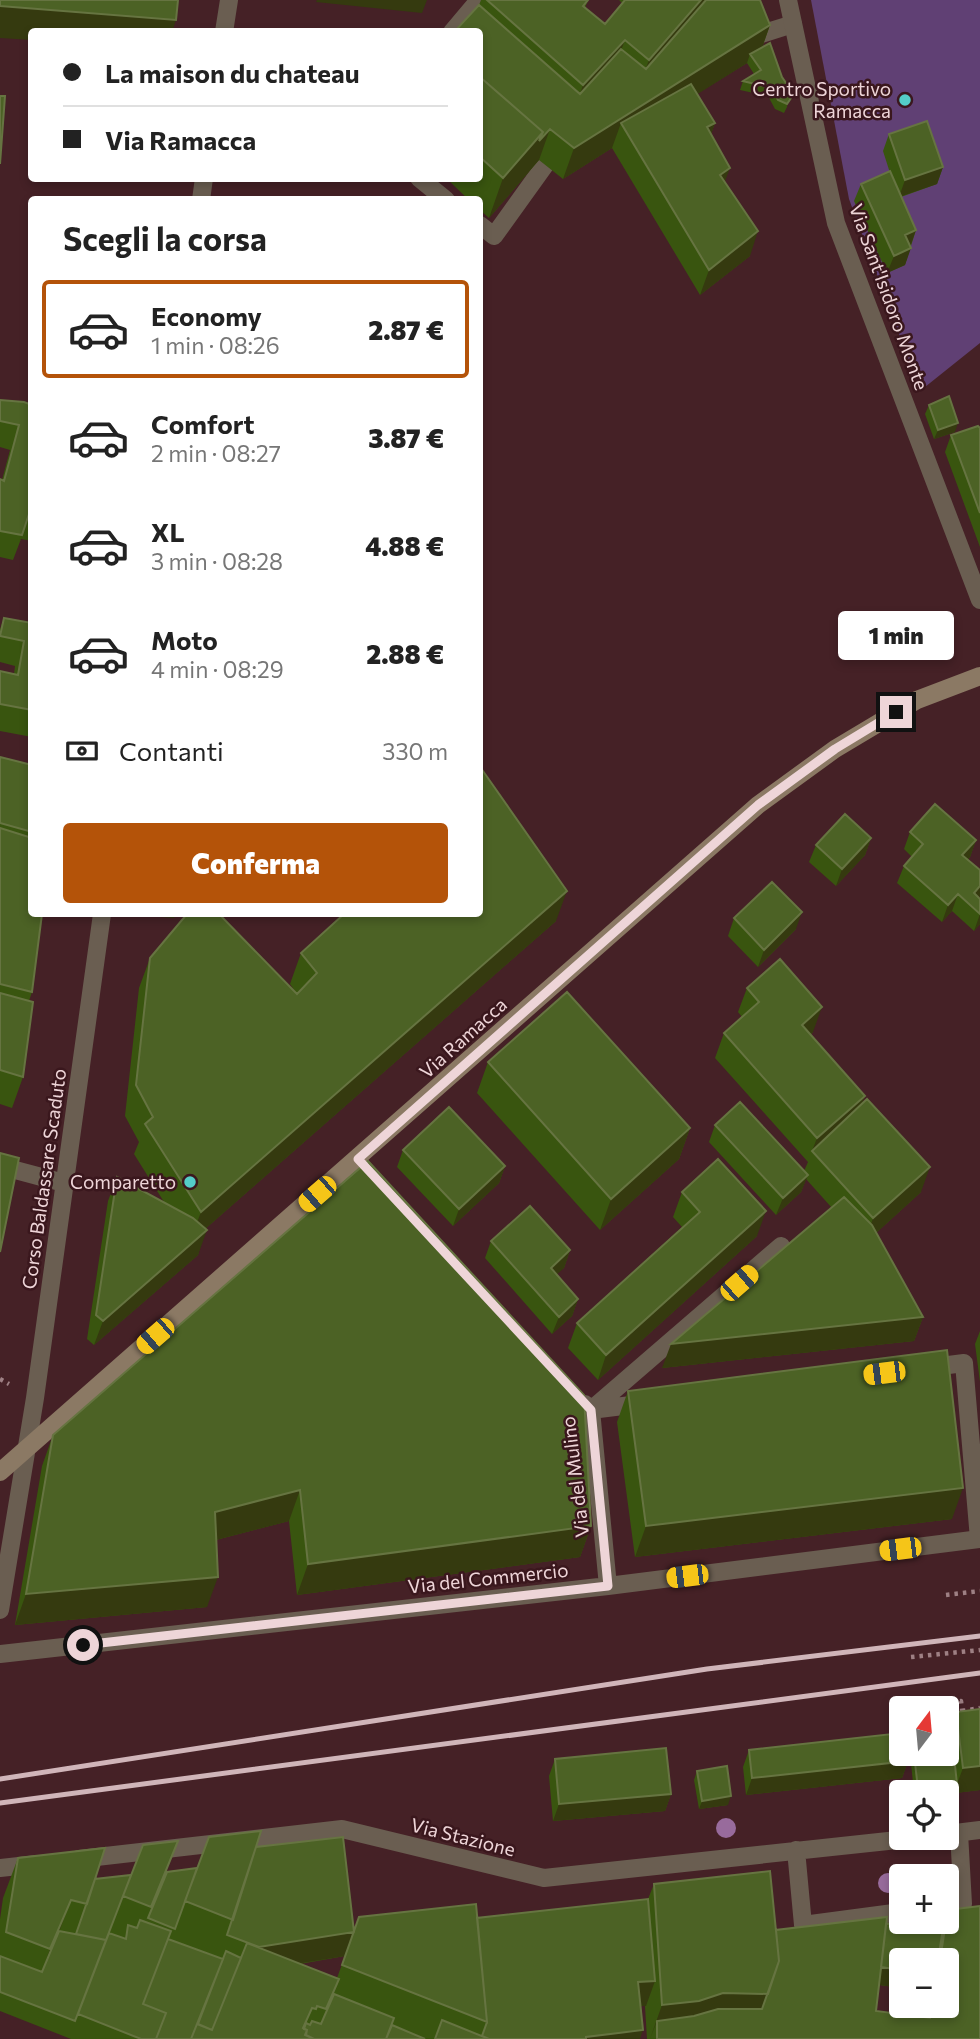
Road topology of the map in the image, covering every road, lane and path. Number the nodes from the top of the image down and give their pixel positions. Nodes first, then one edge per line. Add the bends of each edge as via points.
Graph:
1 (229, 0) edge
2 (479, 0) edge
3 (788, 0) edge
4 (793, 24) junction
5 (225, 28) edge
6 (455, 28) edge
7 (732, 51) edge
8 (539, 168) edge
9 (424, 182) edge
10 (441, 196) edge
11 (483, 227) edge
12 (980, 600) edge
13 (980, 676) edge
14 (102, 917) edge
15 (0, 1166) edge
16 (64, 1183) junction
17 (782, 1246) edge
18 (909, 1370) edge
19 (573, 1390) edge
20 (660, 1401) edge
21 (591, 1410) junction
22 (25, 1450) junction
23 (0, 1472) edge
24 (979, 1539) edge
25 (608, 1586) junction
26 (980, 1591) edge
27 (946, 1595) dead end
28 (0, 1610) edge
29 (980, 1650) edge
30 (0, 1654) edge
31 (911, 1657) dead end
32 (959, 1702) edge
33 (980, 1709) edge
34 (962, 1711) junction
35 (964, 1727) edge
36 (980, 1830) edge
37 (959, 1832) edge
38 (889, 1841) edge
39 (796, 1850) junction
40 (0, 1868) edge
41 (959, 1876) edge
42 (959, 1904) edge
43 (889, 1914) edge

1 - 5 street
2 - 6 street
3 - 4 street, Via Sant'Isidoro Monte
4 - 7 street via 755,36
4 - 12 street, Via Sant'Isidoro Monte via 836,223
8 - 11 street via 494,236
9 - 10 street
13 - 22 main road, Via Ramacca via 917,700 835,749 758,805 363,1164
14 - 16 street, Corso Baldassare Scaduto
15 - 16 street
16 - 22 street, Corso Baldassare Scaduto
17 - 21 street
18 - 24 street via 964,1363
19 - 21 street, Via del Mulino
20 - 21 street
21 - 25 street, Via del Mulino
22 - 23 main road, Via Ramacca
22 - 28 street, Corso Baldassare Scaduto
24 - 25 street, Via del Commercio
25 - 30 street, Via del Commercio
26 - 27 path
29 - 31 path
32 - 34 path
33 - 34 path
34 - 35 path
36 - 37 street
38 - 39 street, Via Stazione
39 - 40 street, Via Stazione via 544,1878 342,1829
39 - 43 street via 803,1925
41 - 42 street via 963,1904

